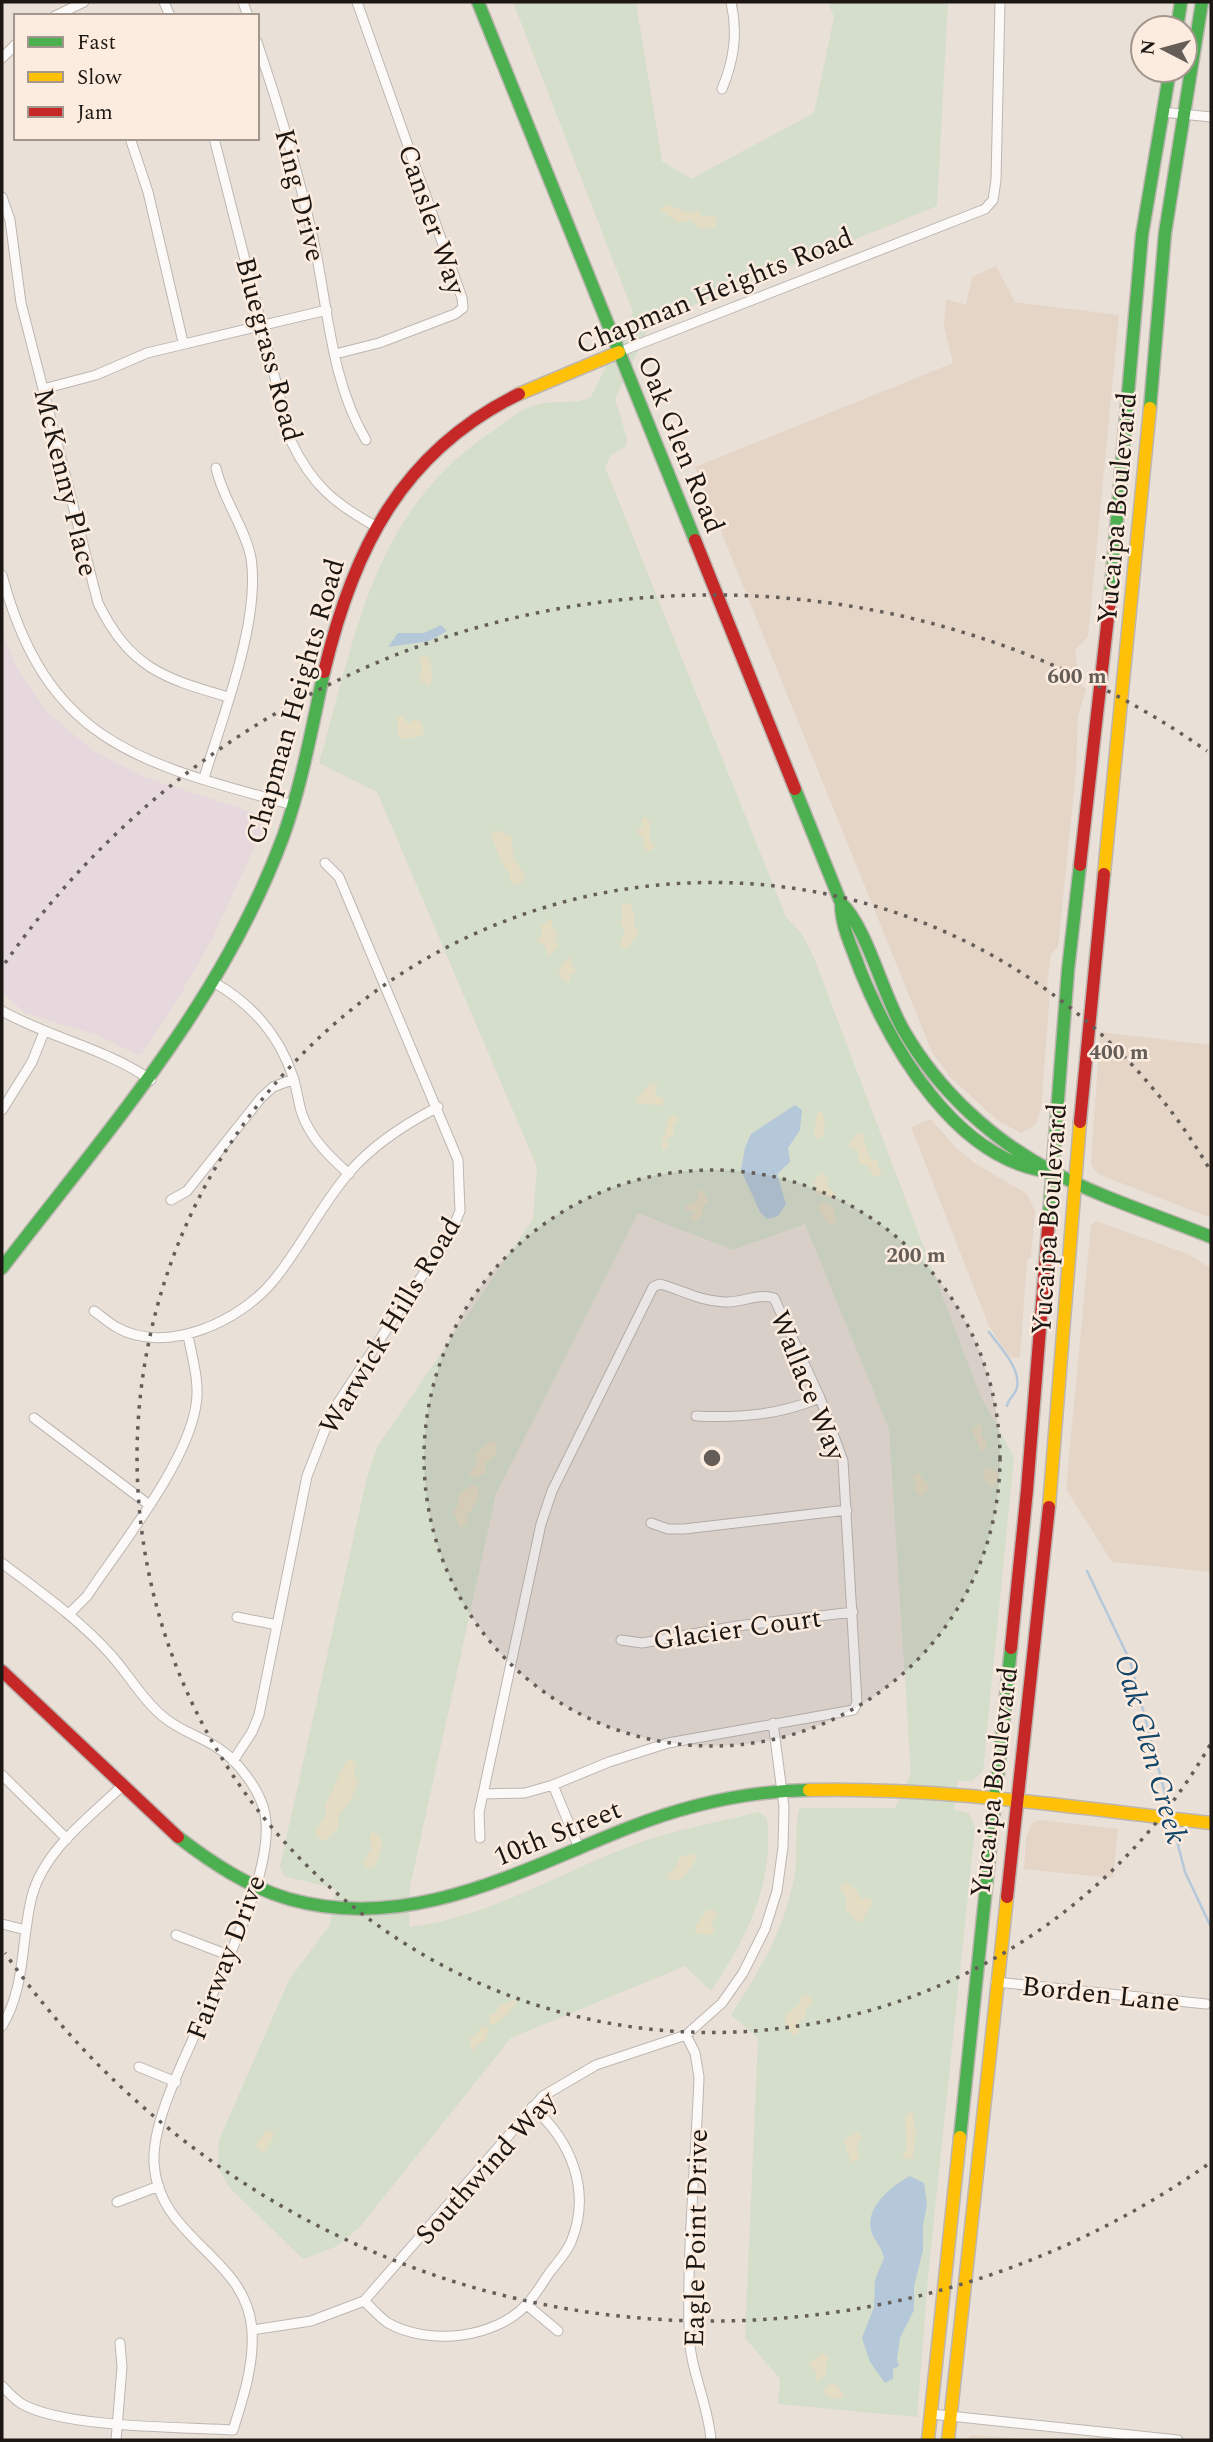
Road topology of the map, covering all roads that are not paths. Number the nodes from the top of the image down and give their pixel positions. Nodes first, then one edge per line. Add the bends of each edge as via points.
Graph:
1 (84, 2) edge
2 (357, 2) edge
3 (478, 2) edge
4 (731, 2) edge
5 (1000, 2) edge
6 (1202, 2) edge
7 (66, 5) edge
8 (259, 48) edge
9 (1168, 84) edge
10 (722, 89) dead end
11 (1163, 112) junction
12 (1183, 115) junction
13 (1211, 117) edge
14 (132, 140) edge
15 (215, 140) edge
16 (2, 197) edge
17 (327, 310) junction
18 (260, 326) junction
19 (183, 342) junction
20 (619, 352) junction
21 (335, 354) junction
22 (43, 389) junction
23 (366, 440) dead end
24 (216, 468) dead end
25 (376, 526) junction
26 (2, 578) edge
27 (228, 697) junction
28 (204, 778) junction
29 (293, 806) junction
30 (325, 863) dead end
31 (215, 983) junction
32 (2, 1011) edge
33 (44, 1032) junction
34 (294, 1079) junction
35 (151, 1080) junction
36 (438, 1107) junction
37 (2, 1110) edge
38 (1052, 1172) junction
39 (349, 1174) junction
40 (1074, 1183) junction
41 (171, 1200) dead end
42 (1211, 1237) edge
43 (2, 1268) edge
44 (94, 1311) dead end
45 (188, 1335) junction
46 (820, 1398) junction
47 (696, 1416) dead end
48 (34, 1418) dead end
49 (148, 1504) junction
50 (847, 1510) junction
51 (651, 1523) dead end
52 (2, 1563) edge
53 (853, 1612) junction
54 (69, 1614) junction
55 (237, 1617) dead end
56 (277, 1625) junction
57 (621, 1640) dead end
58 (2, 1671) edge
59 (773, 1723) junction
60 (233, 1761) junction
61 (2, 1775) edge
62 (123, 1785) junction
63 (553, 1785) junction
64 (783, 1791) junction
65 (483, 1794) junction
66 (996, 1799) junction
67 (1015, 1801) junction
68 (1211, 1823) edge
69 (481, 1838) dead end
70 (67, 1839) junction
71 (579, 1848) junction
72 (256, 1886) junction
73 (2, 1924) edge
74 (26, 1930) junction
75 (176, 1935) dead end
76 (228, 1955) junction
77 (996, 1982) junction
78 (1206, 2004) dead end
79 (2, 2025) edge
80 (686, 2035) junction
81 (139, 2067) dead end
82 (176, 2082) junction
83 (532, 2107) junction
84 (159, 2186) junction
85 (117, 2202) dead end
86 (364, 2301) junction
87 (527, 2305) junction
88 (252, 2330) junction
89 (558, 2331) dead end
90 (120, 2343) dead end
91 (2, 2386) edge
92 (930, 2414) junction
93 (951, 2415) junction
94 (117, 2423) junction
95 (116, 2440) edge
96 (711, 2440) edge
97 (928, 2440) edge
98 (948, 2440) edge
99 (1178, 2440) edge

1 - 7 street
2 - 21 street, Cansler Way via 463,308 379,343
3 - 20 main road, Oak Glen Road
4 - 10 street via 733,63
5 - 20 street, Chapman Heights Road via 993,200 985,209
6 - 12 main road, Yucaipa Boulevard
8 - 17 street, King Drive via 279,105
9 - 11 main road, Yucaipa Boulevard
11 - 12 street
11 - 38 main road, Yucaipa Boulevard via 1142,235
12 - 13 street
12 - 40 main road, Yucaipa Boulevard via 1165,233
14 - 19 street
15 - 18 street, Bluegrass Road
16 - 22 street, McKenny Place via 10,220 21,303
17 - 18 street
17 - 21 street, King Drive
18 - 19 street
18 - 25 street, Bluegrass Road via 285,424 300,460 341,507
19 - 22 street via 125,360 96,375
20 - 25 main road, Chapman Heights Road via 509,398 465,426 431,456
20 - 38 main road, Oak Glen Road via 841,904 854,915 897,1020 937,1082 983,1126
21 - 23 street, King Drive via 351,416
22 - 27 street, McKenny Place via 97,603 107,623 143,663 172,681
24 - 27 street via 222,492 247,544 252,574 251,606
25 - 29 main road, Chapman Heights Road via 344,602
26 - 28 street via 30,654 52,689 80,720 143,759
27 - 28 street
28 - 29 street
29 - 31 main road, Chapman Heights Road via 271,867
30 - 36 street, Warwick Hills Road via 339,877
31 - 34 street via 261,1018
31 - 35 main road, Chapman Heights Road
32 - 33 street
33 - 35 street via 116,1058
33 - 37 street via 33,1062
34 - 39 street via 302,1114 313,1134
34 - 41 street via 273,1087 261,1098 187,1191
35 - 43 main road, Chapman Heights Road
36 - 39 street via 403,1126
36 - 56 street, Warwick Hills Road via 458,1160 460,1211 323,1432 307,1476
38 - 40 main road, Oak Glen Road
38 - 66 main road, Yucaipa Boulevard
39 - 45 street via 273,1282 233,1315
40 - 42 main road, Oak Glen Road
40 - 67 main road, Yucaipa Boulevard via 1052,1481
44 - 45 street via 118,1328 156,1337
45 - 49 street via 197,1403 182,1452
46 - 47 street via 774,1413 738,1418
46 - 50 street, Wallace Way via 843,1461
46 - 65 street, Wallace Way via 774,1298 763,1295 725,1302 692,1297 660,1284 653,1287 552,1491
48 - 49 street
49 - 54 street via 87,1596
50 - 51 street via 684,1530
50 - 53 street, Wallace Way
52 - 54 street, Fairway Drive
53 - 57 street, Glacier Court via 642,1643
53 - 59 street, Wallace Way via 857,1703 853,1710
54 - 60 street, Fairway Drive via 166,1719 217,1746
55 - 56 street
56 - 60 street, Warwick Hills Road via 259,1715
58 - 62 main road, 10th Street
59 - 63 street, Wallace Way via 668,1743
59 - 64 street, Southwind Way
60 - 72 street, Fairway Drive via 256,1788 265,1814
61 - 70 street
62 - 70 street
62 - 72 main road, 10th Street via 167,1829 210,1862
63 - 65 street, Wallace Way via 525,1793
63 - 71 street
64 - 66 main road, 10th Street via 884,1788
64 - 71 main road, 10th Street via 714,1801
64 - 80 street, Southwind Way via 783,1847 777,1891 765,1929 722,2003
65 - 69 street, Wallace Way
66 - 67 main road, 10th Street
66 - 92 main road, Yucaipa Boulevard
67 - 68 main road, 10th Street
67 - 77 main road, Yucaipa Boulevard
70 - 74 street via 33,1893
71 - 72 main road, 10th Street via 463,1896 396,1909 333,1908
72 - 76 street, Fairway Drive
73 - 74 street
74 - 79 street via 15,1996
75 - 76 street
76 - 82 street, Fairway Drive
77 - 78 street, Borden Lane
77 - 93 main road, Yucaipa Boulevard
80 - 83 street, Southwind Way via 596,2064 568,2078
80 - 96 street, Eagle Point Drive via 699,2077 688,2330
81 - 82 street
82 - 84 street, Fairway Drive via 157,2138 154,2163
83 - 86 street, Southwind Way
83 - 87 street via 559,2133 572,2158 578,2186 571,2243
84 - 85 street
84 - 88 street, Fairway Drive via 174,2218 237,2284
86 - 87 street via 387,2322 408,2331 439,2335 487,2329
86 - 88 street, Southwind Way via 311,2321
87 - 89 street
88 - 94 street, Fairway Drive via 245,2390 233,2430
90 - 94 street
91 - 94 street via 21,2403 44,2413
92 - 93 street
92 - 97 main road, Yucaipa Boulevard
93 - 98 main road, Yucaipa Boulevard
93 - 99 street
94 - 95 street

